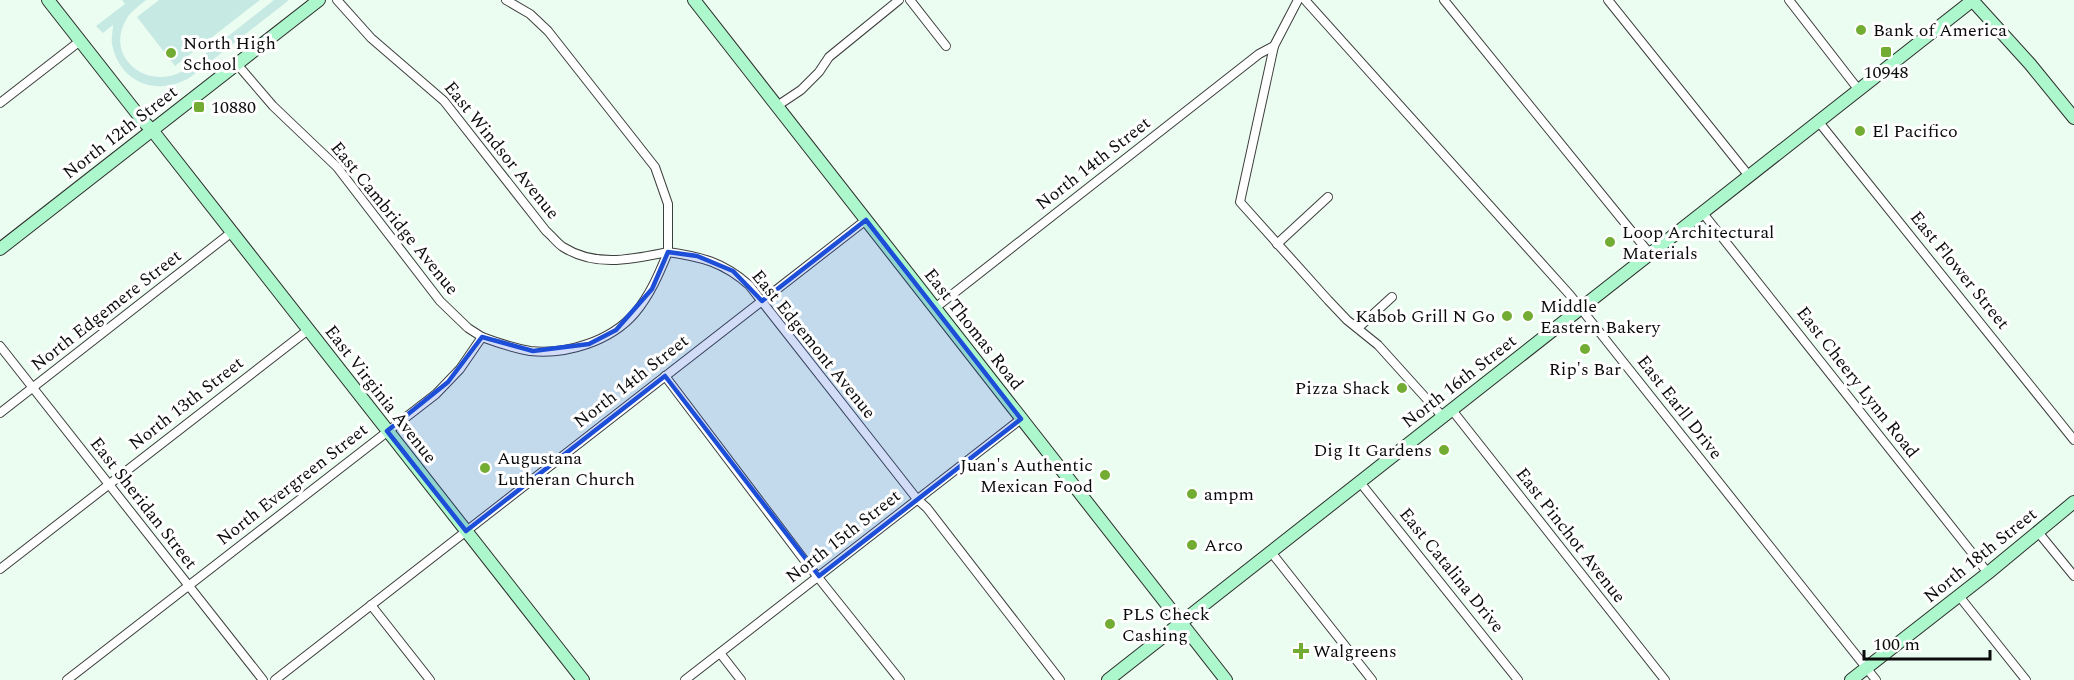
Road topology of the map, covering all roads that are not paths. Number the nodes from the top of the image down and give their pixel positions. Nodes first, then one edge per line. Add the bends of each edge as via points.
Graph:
1 (48, 0) edge
2 (58, 0) edge
3 (319, 0) edge
4 (337, 0) edge
5 (506, 0) edge
6 (694, 0) edge
7 (899, 0) edge
8 (910, 0) edge
9 (1298, 0) edge
10 (1305, 0) edge
11 (1444, 0) edge
12 (1789, 0) edge
13 (1973, 0) edge
14 (1610, 1) edge
15 (80, 41) junction
16 (946, 46) dead end
17 (1274, 46) junction
18 (237, 64) junction
19 (1858, 89) junction
20 (0, 104) edge
21 (777, 106) junction
22 (2074, 118) edge
23 (1818, 121) junction
24 (152, 130) junction
25 (1749, 176) junction
26 (1328, 197) dead end
27 (1702, 212) junction
28 (866, 220) junction
29 (232, 232) junction
30 (1277, 244) junction
31 (0, 249) edge
32 (668, 252) junction
33 (1650, 254) junction
34 (1392, 297) dead end
35 (762, 300) junction
36 (935, 308) junction
37 (1581, 308) junction
38 (1358, 328) junction
39 (308, 330) junction
40 (482, 337) junction
41 (0, 346) edge
42 (664, 376) junction
43 (32, 388) junction
44 (0, 413) edge
45 (1448, 414) junction
46 (1021, 419) junction
47 (387, 431) junction
48 (2074, 440) edge
49 (1359, 481) junction
50 (109, 484) junction
51 (916, 499) junction
52 (2074, 502) edge
53 (466, 531) junction
54 (2038, 532) junction
55 (1271, 552) junction
56 (0, 569) edge
57 (1988, 573) junction
58 (819, 576) junction
59 (2074, 576) edge
60 (188, 586) junction
61 (1959, 596) junction
62 (371, 605) junction
63 (1181, 624) junction
64 (720, 653) junction
65 (1867, 668) junction
66 (67, 680) edge
67 (263, 680) edge
68 (275, 680) edge
69 (430, 680) edge
70 (583, 680) edge
71 (686, 680) edge
72 (741, 680) edge
73 (900, 680) edge
74 (1060, 680) edge
75 (1108, 680) edge
76 (1226, 680) edge
77 (1372, 680) edge
78 (1518, 680) edge
79 (1665, 680) edge
80 (1851, 680) edge
81 (1876, 680) edge
82 (2026, 680) edge

1 - 15 main road, East Virginia Avenue
2 - 24 main road, East Virginia Avenue via 148,115
3 - 18 main road, North 12th Street
4 - 32 street, East Windsor Avenue via 371,38 444,101 546,231 563,247 590,258 613,261
5 - 32 street via 548,31 655,166 668,204
6 - 21 main road, East Thomas Road
7 - 21 street via 829,57 806,86
8 - 16 street
9 - 17 street
10 - 37 street, East Earll Drive
11 - 33 street
12 - 19 street
13 - 19 main road, North 16th Street
13 - 22 main road
14 - 25 street
15 - 20 street
15 - 24 main road, East Virginia Avenue
17 - 30 street, East Pinchot Avenue via 1240,202
17 - 36 street, North 14th Street via 1258,54
18 - 24 main road, North 12th Street
18 - 40 street, East Cambridge Avenue via 259,92 337,167 440,301
19 - 23 main road, North 16th Street
21 - 28 main road, East Thomas Road
23 - 25 main road, North 16th Street
23 - 48 street, East Flower Street
24 - 29 main road, East Virginia Avenue
24 - 31 main road, North 12th Street
25 - 27 main road, North 16th Street
26 - 30 street
27 - 33 main road, North 16th Street
27 - 57 street, East Cheery Lynn Road
28 - 35 street, North 14th Street
28 - 36 main road, East Thomas Road
29 - 39 main road, East Virginia Avenue
29 - 43 street, North Edgemere Street
30 - 38 street, East Pinchot Avenue
32 - 35 street, East Edgemont Avenue via 697,256 733,271
32 - 40 street via 652,289 635,313 616,330 590,344 533,351
33 - 37 main road, North 16th Street
34 - 38 street
35 - 42 street, North 14th Street
35 - 51 street, East Edgemont Avenue
36 - 46 main road, East Thomas Road
37 - 45 main road, North 16th Street
37 - 65 street, East Earll Drive
38 - 45 street, East Pinchot Avenue
39 - 47 main road, East Virginia Avenue
39 - 50 street, North 13th Street
40 - 47 street, North Evergreen Street via 448,382
41 - 43 street, East Sheridan Street
42 - 53 street, North 14th Street
42 - 58 street
43 - 44 street, North Edgemere Street
43 - 50 street, East Sheridan Street
45 - 49 main road, North 16th Street
45 - 79 street, East Pinchot Avenue
46 - 51 street, North 15th Street
46 - 63 main road, East Thomas Road
47 - 53 main road, East Virginia Avenue
47 - 60 street, North Evergreen Street
49 - 55 main road, North 16th Street
49 - 78 street, East Catalina Drive
50 - 56 street, North 13th Street
50 - 60 street, East Sheridan Street
51 - 58 street, North 15th Street
51 - 74 street, East Edgemont Avenue via 927,508
52 - 54 main road, North 18th Street
53 - 62 street, North 14th Street
53 - 70 main road, East Virginia Avenue
54 - 57 main road, North 18th Street
54 - 59 street
55 - 63 main road, North 16th Street
55 - 77 street
57 - 61 main road, North 18th Street
58 - 64 street, North 15th Street
58 - 73 street
60 - 66 street, North Evergreen Street
60 - 67 street, East Sheridan Street
61 - 65 main road, North 18th Street
61 - 82 street
62 - 68 street, North 14th Street
62 - 69 street
63 - 75 main road, North 16th Street
63 - 76 main road, East Thomas Road
64 - 71 street, North 15th Street
64 - 72 street
65 - 80 main road, North 18th Street
65 - 81 street, East Earll Drive

